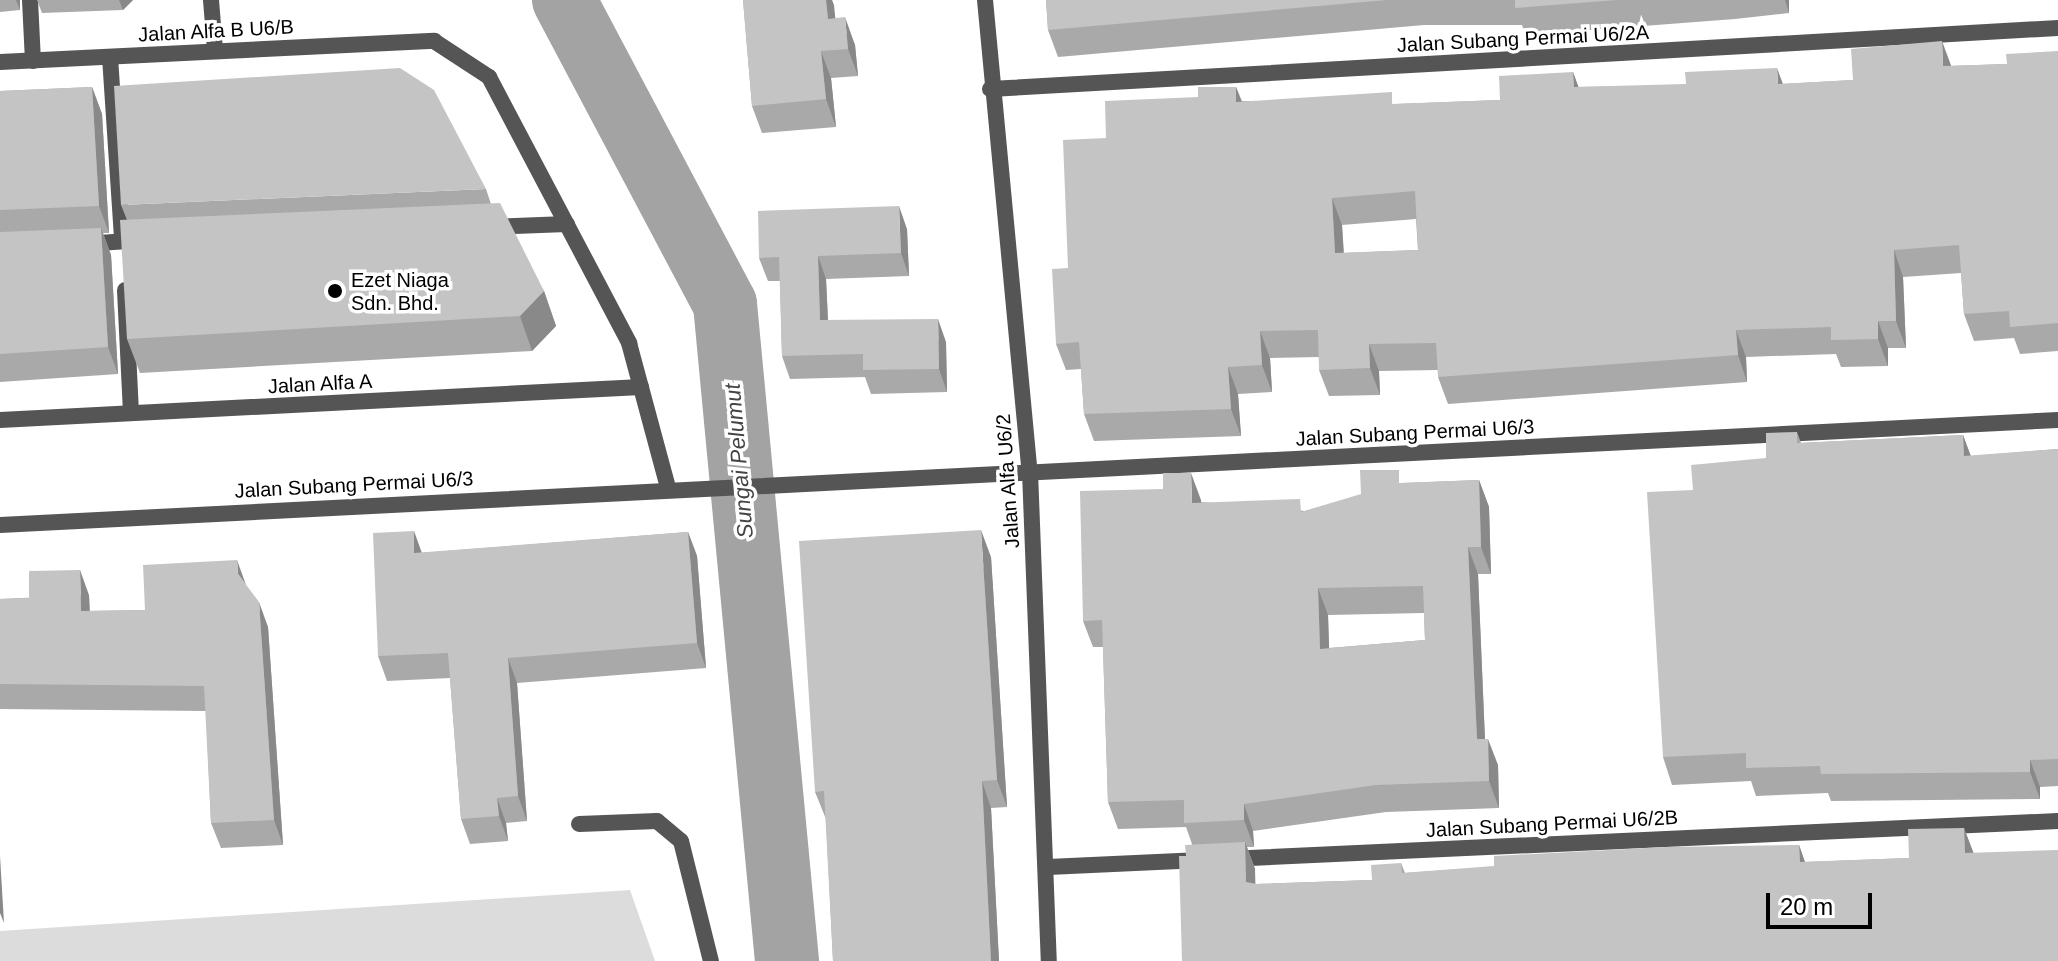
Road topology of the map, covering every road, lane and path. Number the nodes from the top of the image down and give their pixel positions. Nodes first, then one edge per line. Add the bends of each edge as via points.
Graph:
1 (30, 0) edge
2 (211, 0) edge
3 (985, 0) edge
4 (2058, 28) edge
5 (215, 50) junction
6 (110, 57) junction
7 (33, 61) junction
8 (0, 62) edge
9 (990, 89) junction
10 (567, 224) junction
11 (471, 228) edge
12 (170, 239) edge
13 (61, 245) edge
14 (123, 257) junction
15 (641, 387) junction
16 (131, 413) junction
17 (0, 420) edge
18 (2058, 420) edge
19 (1030, 472) junction
20 (668, 488) junction
21 (0, 525) edge
22 (2058, 821) edge
23 (579, 824) dead end
24 (1048, 867) junction
25 (711, 961) edge
26 (1049, 961) edge

1 - 7 street
2 - 5 street
3 - 9 street, Jalan Alfa U6/2
4 - 9 street, Jalan Subang Permai U6/2A
5 - 6 street, Jalan Alfa B U6/B
5 - 10 street, Jalan Alfa B U6/B via 434,41 489,77
6 - 7 street, Jalan Alfa B U6/B
6 - 14 street
7 - 8 street, Jalan Alfa B U6/B
9 - 19 street, Jalan Alfa U6/2
10 - 11 street
10 - 15 street via 629,343
12 - 14 street
13 - 14 street
14 - 16 street
15 - 16 street, Jalan Alfa A
15 - 20 street
16 - 17 street, Jalan Alfa A
18 - 19 street, Jalan Subang Permai U6/3
19 - 20 street, Jalan Subang Permai U6/3
19 - 24 street, Jalan Alfa U6/2
20 - 21 street, Jalan Subang Permai U6/3
22 - 24 street, Jalan Subang Permai U6/2B
23 - 25 street via 657,821 681,841
24 - 26 street, Jalan Alfa U6/2

